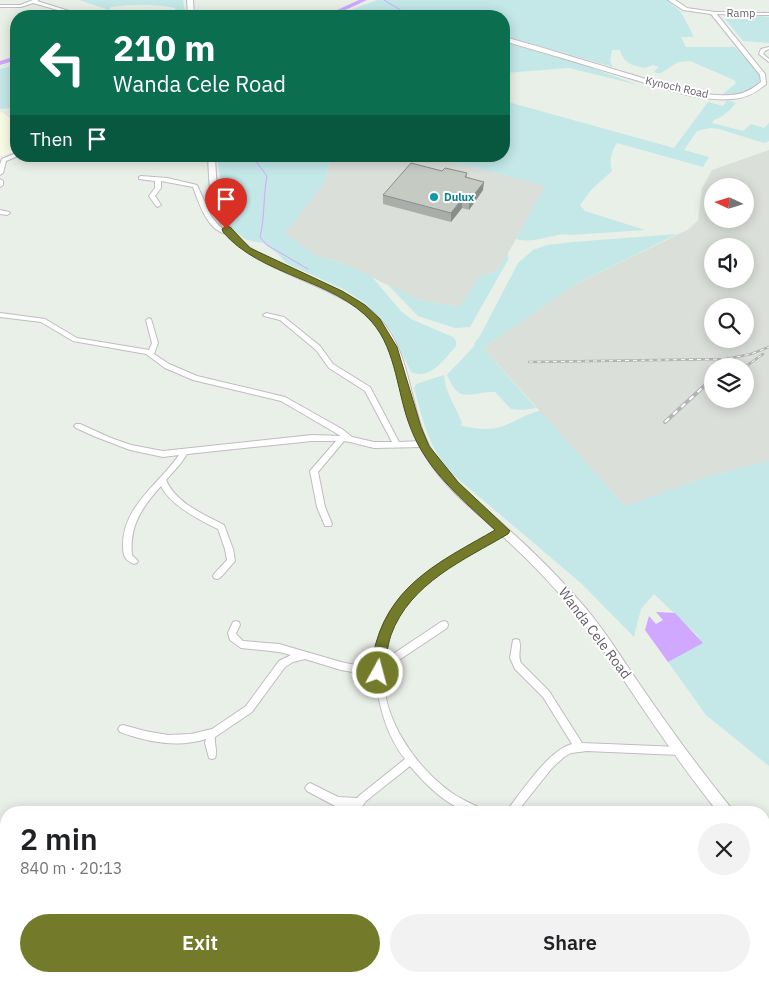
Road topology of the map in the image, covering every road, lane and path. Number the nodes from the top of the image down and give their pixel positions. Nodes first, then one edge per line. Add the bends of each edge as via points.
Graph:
1 (671, 0) edge
2 (36, 1) edge
3 (0, 6) edge
4 (64, 10) edge
5 (713, 14) junction
6 (769, 14) edge
7 (510, 41) edge
8 (769, 48) edge
9 (769, 61) edge
10 (10, 158) edge
11 (211, 162) edge
12 (0, 173) edge
13 (141, 178) dead end
14 (158, 179) junction
15 (0, 181) edge
16 (0, 186) edge
17 (158, 205) dead end
18 (228, 232) junction
19 (266, 314) dead end
20 (0, 315) edge
21 (149, 320) dead end
22 (151, 354) junction
23 (78, 426) dead end
24 (346, 439) junction
25 (422, 444) junction
26 (397, 445) junction
27 (184, 453) junction
28 (162, 480) junction
29 (328, 524) dead end
30 (504, 531) junction
31 (134, 561) dead end
32 (217, 576) dead end
33 (236, 625) dead end
34 (444, 625) dead end
35 (516, 644) dead end
36 (303, 656) junction
37 (378, 670) junction
38 (123, 729) dead end
39 (213, 733) junction
40 (579, 747) junction
41 (679, 752) junction
42 (212, 755) dead end
43 (410, 760) junction
44 (310, 788) dead end
45 (358, 803) junction
46 (356, 806) edge
47 (469, 806) edge
48 (516, 806) edge
49 (721, 806) edge

1 - 5 street via 685,9
2 - 3 street via 22,6
2 - 4 street
5 - 6 street, Ramp
5 - 7 street, Kynoch Road via 763,75 764,83 750,94 727,98 670,88
8 - 9 street via 761,54
10 - 12 street via 4,160
11 - 18 street, Wanda Cele Road via 219,213
13 - 14 street
14 - 17 street via 158,188 152,196
14 - 18 street via 195,186 208,217 218,228
15 - 16 street
18 - 25 street, Wanda Cele Road via 251,252 353,301 377,321 392,347
19 - 26 street via 282,318 318,348 331,366 368,389
20 - 22 street via 43,320 74,340
21 - 22 street via 155,343
22 - 24 street via 164,364 195,378 292,403
23 - 27 street via 119,444 149,452
24 - 26 street via 374,445
24 - 27 street via 312,438
24 - 29 street via 314,471
25 - 26 street
25 - 30 street, Wanda Cele Road via 454,485
27 - 28 street
28 - 31 street via 129,526 126,547 128,557
28 - 32 street via 167,490 193,513 221,527 231,561
30 - 37 street via 437,569 404,600 385,633
30 - 41 street, Wanda Cele Road via 554,579 583,613
33 - 36 street via 232,633 238,643 279,648
34 - 37 street
35 - 40 street via 514,658 518,666 546,694
36 - 37 street via 341,666
36 - 39 street via 282,664 249,709
37 - 43 street via 390,727
38 - 39 street via 179,740 197,739
39 - 42 street via 210,738
40 - 41 street
40 - 48 street via 565,750
41 - 49 street, Wanda Cele Road
43 - 45 street
43 - 47 street via 443,792
44 - 45 street via 337,802
45 - 46 street

